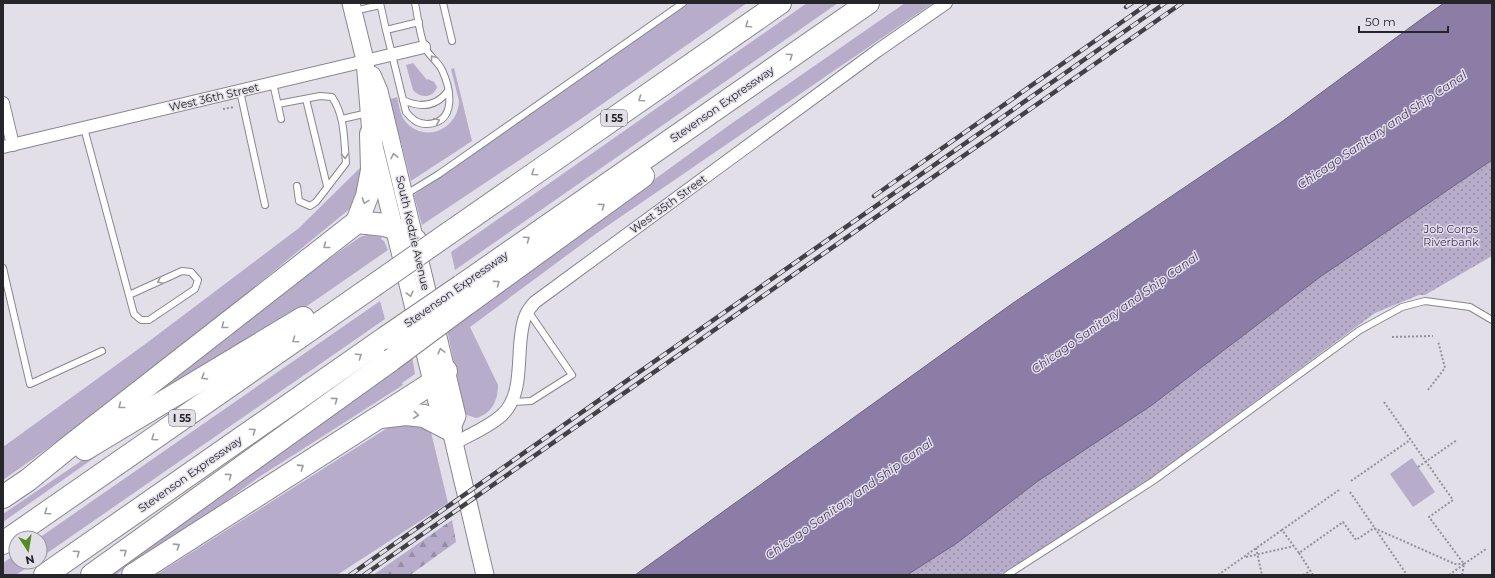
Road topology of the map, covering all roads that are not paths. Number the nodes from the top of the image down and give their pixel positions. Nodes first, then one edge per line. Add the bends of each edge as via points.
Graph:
1 (415, 3) edge
2 (443, 3) edge
3 (683, 3) edge
4 (780, 3) edge
5 (868, 3) edge
6 (946, 3) edge
7 (380, 4) edge
8 (352, 7) edge
9 (419, 22) junction
10 (386, 30) junction
11 (452, 42) dead end
12 (424, 46) junction
13 (391, 54) junction
14 (365, 60) junction
15 (274, 83) junction
16 (240, 91) junction
17 (448, 91) junction
18 (306, 99) junction
19 (403, 100) junction
20 (3, 103) edge
21 (278, 104) junction
22 (369, 113) junction
23 (281, 119) dead end
24 (342, 119) junction
25 (84, 128) junction
26 (371, 134) junction
27 (8, 146) edge
28 (297, 186) dead end
29 (327, 186) junction
30 (404, 195) junction
31 (265, 205) dead end
32 (357, 222) junction
33 (394, 228) junction
34 (414, 240) junction
35 (3, 268) edge
36 (367, 290) junction
37 (129, 295) junction
38 (463, 296) junction
39 (528, 311) junction
40 (1492, 320) edge
41 (102, 351) dead end
42 (439, 377) junction
43 (512, 402) junction
44 (378, 418) junction
45 (453, 436) junction
46 (28, 480) junction
47 (3, 497) edge
48 (3, 543) edge
49 (45, 575) edge
50 (92, 575) edge
51 (133, 575) edge
52 (486, 575) edge
53 (1007, 575) edge

1 - 9 lane
2 - 11 lane
3 - 30 lane via 439,174
4 -> 36 highway, I 55, bridge
38 -> 5 highway, Stevenson Expressway via 666,142
6 - 39 street, West 35th Street via 535,302
7 - 8 lane
7 - 10 lane
8 - 14 main road, South Kedzie Avenue
9 - 10 lane
9 - 12 lane
10 - 13 lane
12 - 13 street, West 36th Street
17 -> 12 lane via 442,70
13 - 14 street, West 36th Street
13 - 19 lane
14 - 15 street, West 36th Street
14 - 22 main road, South Kedzie Avenue
30 -> 14 main road, South Kedzie Avenue via 379,91
15 - 16 street, West 36th Street
15 - 21 lane
16 - 25 street, West 36th Street
16 - 31 lane
17 - 19 lane via 443,98 432,104 411,104
19 -> 17 lane via 406,112 415,121 434,123 443,118 448,111
18 - 21 lane
18 - 24 lane via 332,97
18 - 29 lane
20 - 27 street
21 - 23 lane
22 - 24 lane
22 - 26 main road, South Kedzie Avenue
24 -> 29 lane via 346,163
25 - 27 street, West 36th Street
25 - 37 lane
26 -> 32 highway via 372,170 367,196
26 - 33 main road, South Kedzie Avenue
28 - 29 lane via 299,201 310,206
30 - 34 main road, South Kedzie Avenue
32 - 33 highway
32 -> 46 highway
33 - 34 highway
33 -> 42 main road, South Kedzie Avenue
42 -> 34 main road, South Kedzie Avenue
35 - 41 lane via 30,384
36 -> 46 highway via 316,310 76,454
36 -> 48 highway, I 55
37 -> 37 lane via 134,314 141,320 150,320 195,289 198,280 191,272 182,271
49 -> 38 highway, Stevenson Expressway, bridge via 386,338
50 -> 38 highway, bridge via 391,360
39 - 43 street, West 35th Street via 521,331 516,390
39 - 43 lane via 572,375 530,401
40 - 53 lane via 1470,307 1425,301 1402,307 1360,330 1153,481
42 - 44 highway
42 - 45 main road, South Kedzie Avenue via 457,416
43 - 45 street, West 35th Street via 504,414 492,424
44 -> 45 highway via 406,414 424,416
51 -> 44 highway
45 - 52 main road, South Kedzie Avenue
46 - 47 highway

